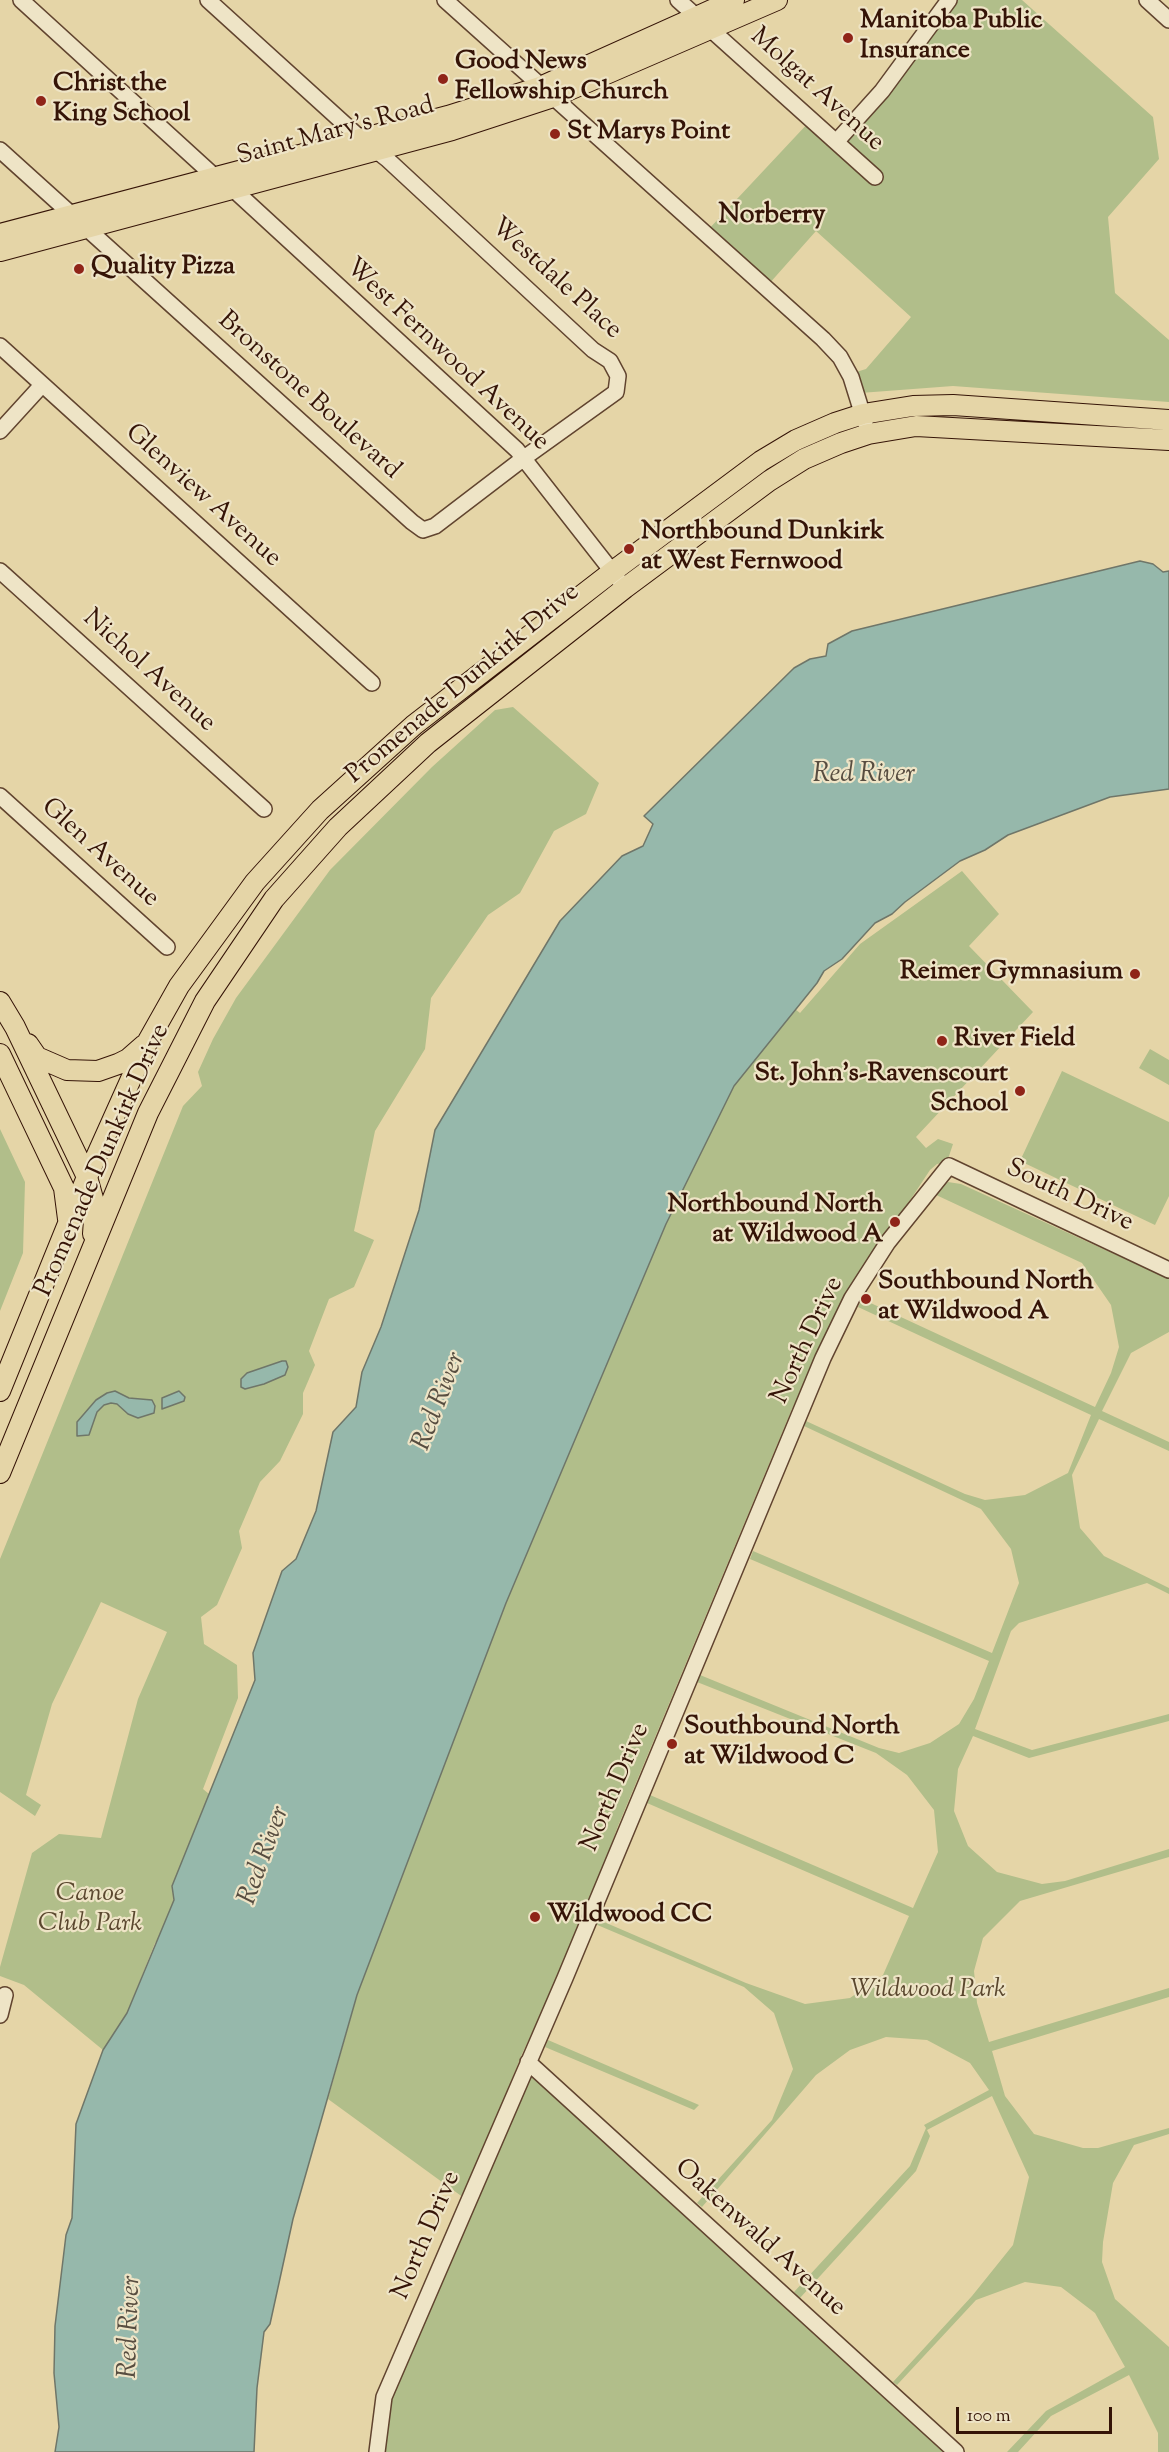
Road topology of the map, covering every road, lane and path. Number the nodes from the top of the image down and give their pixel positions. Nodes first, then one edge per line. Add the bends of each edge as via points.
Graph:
1 (21, 0) edge
2 (208, 0) edge
3 (445, 0) edge
4 (678, 0) edge
5 (734, 0) edge
6 (777, 0) edge
7 (949, 0) edge
8 (1147, 0) edge
9 (1169, 20) edge
10 (704, 23) junction
11 (546, 92) junction
12 (360, 138) junction
13 (837, 141) junction
14 (0, 150) edge
15 (377, 150) junction
16 (214, 176) junction
17 (875, 177) dead end
18 (232, 189) junction
19 (70, 214) junction
20 (87, 229) junction
21 (0, 234) edge
22 (0, 251) edge
23 (0, 346) edge
24 (42, 385) junction
25 (863, 414) junction
26 (1169, 420) edge
27 (0, 431) edge
28 (868, 434) junction
29 (1169, 440) edge
30 (524, 458) junction
31 (0, 571) edge
32 (612, 572) junction
33 (625, 588) junction
34 (372, 683) dead end
35 (0, 796) edge
36 (264, 809) dead end
37 (314, 816) junction
38 (331, 834) junction
39 (167, 947) dead end
40 (0, 1002) edge
41 (15, 1027) junction
42 (148, 1041) junction
43 (0, 1054) edge
44 (949, 1166) joint
45 (87, 1177) junction
46 (69, 1223) junction
47 (92, 1251) junction
48 (1169, 1270) edge
49 (0, 1391) edge
50 (0, 1473) edge
51 (5, 1995) dead end
52 (0, 2015) edge
53 (528, 2062) junction
54 (377, 2452) edge
55 (956, 2452) edge

1 - 16 street, West Fernwood Avenue
2 - 12 street, Westdale Place
3 - 11 street
4 - 10 street, Molgat Avenue
5 - 10 main road, Saint Mary's Road
6 - 10 main road, Saint Mary's Road
7 - 13 street via 882,91
8 - 9 street
10 - 11 main road, Saint Mary's Road
10 - 13 street, Molgat Avenue
11 - 12 main road, Saint Mary's Road
11 - 15 main road, Saint Mary's Road via 452,130
11 - 25 street via 823,339 840,357 851,377
12 - 15 street, Westdale Place
12 - 16 main road, Saint Mary's Road
13 - 17 street, Molgat Avenue
14 - 19 street, Bronstone Boulevard
15 - 18 main road, Saint Mary's Road
15 - 30 street, Westdale Place via 593,350 610,361 618,376 616,392
16 - 18 street, West Fernwood Avenue
16 - 19 main road, Saint Mary's Road
18 - 20 main road, Saint Mary's Road
18 - 30 street, West Fernwood Avenue
19 - 20 street, Bronstone Boulevard
19 - 21 main road, Saint Mary's Road
20 - 22 main road, Saint Mary's Road
20 - 30 street, Bronstone Boulevard via 423,530 435,526
23 - 24 street, Glenview Avenue
24 - 27 street
24 - 34 street, Glenview Avenue
25 - 26 main road, Promenade Dunkirk Drive via 953,405
25 - 28 street
25 - 32 main road, Promenade Dunkirk Drive via 796,440 761,461
28 - 29 main road, Promenade Dunkirk Drive via 944,426
28 - 33 main road, Promenade Dunkirk Drive via 804,459 778,475
30 - 32 street, West Fernwood Avenue
31 - 36 street, Nichol Avenue
32 - 33 street, West Fernwood Avenue
32 - 37 main road, Promenade Dunkirk Drive via 414,725
33 - 38 main road, Promenade Dunkirk Drive via 428,743
35 - 39 street, Glen Avenue
37 - 38 main road
37 - 42 main road, Promenade Dunkirk Drive via 244,896 179,986
38 - 47 main road, Promenade Dunkirk Drive via 274,899 205,1001 148,1113
40 - 41 main road
41 - 42 main road via 37,1057 67,1070 98,1071 118,1064
41 - 45 main road
42 - 45 main road, Promenade Dunkirk Drive
43 - 46 main road via 64,1188
44 - 48 street, South Drive
44 - 53 street, North Drive via 888,1242 852,1298 823,1358
45 - 46 main road, Promenade Dunkirk Drive
45 - 47 main road via 95,1206
46 - 49 main road, Promenade Dunkirk Drive
47 - 50 main road, Promenade Dunkirk Drive
51 - 52 street
53 - 54 street, North Drive via 384,2397
53 - 55 street, Oakenwald Avenue

